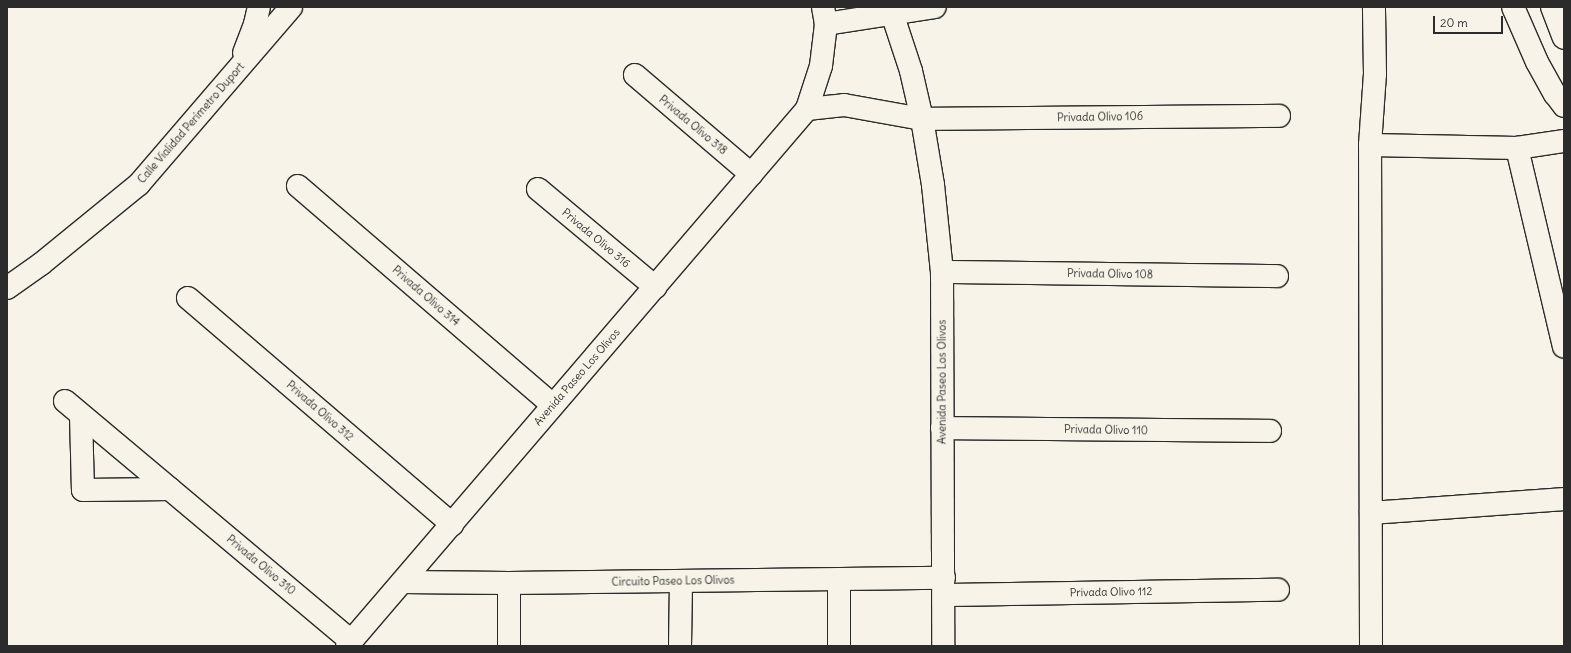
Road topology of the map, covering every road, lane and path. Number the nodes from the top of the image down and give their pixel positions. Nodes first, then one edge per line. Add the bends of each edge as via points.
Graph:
1 (259, 7) edge
2 (290, 7) edge
3 (935, 7) edge
4 (1374, 7) edge
5 (1514, 7) edge
6 (1552, 7) edge
7 (891, 10) edge
8 (824, 15) edge
9 (1564, 38) edge
10 (240, 66) junction
11 (635, 75) dead end
12 (1564, 106) edge
13 (807, 109) junction
14 (1279, 116) dead end
15 (922, 119) junction
16 (1564, 141) edge
17 (1370, 145) junction
18 (1517, 148) junction
19 (751, 174) junction
20 (298, 186) dead end
21 (538, 189) dead end
22 (942, 272) junction
23 (1278, 276) dead end
24 (654, 287) junction
25 (7, 288) edge
26 (188, 298) dead end
27 (1564, 347) edge
28 (553, 405) junction
29 (942, 428) junction
30 (1270, 431) dead end
31 (170, 490) junction
32 (1564, 499) edge
33 (1371, 513) junction
34 (452, 524) junction
35 (839, 579) junction
36 (681, 581) junction
37 (402, 582) junction
38 (509, 583) junction
39 (944, 586) junction
40 (1278, 590) dead end
41 (349, 644) edge
42 (510, 646) edge
43 (680, 646) edge
44 (839, 646) edge
45 (943, 646) edge
46 (1371, 646) edge

1 - 10 street
2 - 10 street, Calle Vialidad Perímetro Duport
3 - 7 street
4 - 17 street via 1375,74
5 - 12 street via 1537,62
6 - 9 street
7 - 8 street
7 - 15 street, Avenida Paseo Los Olivos via 911,71
8 - 13 street, Avenida Paseo Los Olivos via 821,66
10 - 25 street, Calle Vialidad Perímetro Duport via 139,184 41,264
11 - 19 street, Privada Olivo 318
13 - 15 street via 844,105
13 - 19 street, Avenida Paseo Los Olivos
14 - 15 street, Privada Olivo 106
15 - 22 street, Avenida Paseo Los Olivos via 933,185
16 - 18 street
17 - 18 street
17 - 33 street
18 - 27 street
19 - 24 street, Avenida Paseo Los Olivos
20 - 28 street, Privada Olivo 314
21 - 24 street, Privada Olivo 316
22 - 23 street, Privada Olivo 108
22 - 29 street, Avenida Paseo Los Olivos
24 - 28 street, Avenida Paseo Los Olivos
26 - 34 street, Privada Olivo 312
28 - 34 street, Avenida Paseo Los Olivos
29 - 30 street, Privada Olivo 110
29 - 39 street, Avenida Paseo Los Olivos
31 - 31 street, Privada Olivo 310 via 73,408 83,490
31 - 41 street, Privada Olivo 310
32 - 33 street
33 - 46 street
34 - 37 street, Avenida Paseo Los Olivos
35 - 36 street, Circuito Paseo Los Olivos
35 - 39 street, Circuito Paseo Los Olivos
35 - 44 street
36 - 38 street, Circuito Paseo Los Olivos
36 - 43 street
37 - 38 street, Circuito Paseo Los Olivos
37 - 41 street, Avenida Paseo Los Olivos
38 - 42 street
39 - 40 street, Privada Olivo 112
39 - 45 street, Avenida Paseo Los Olivos

